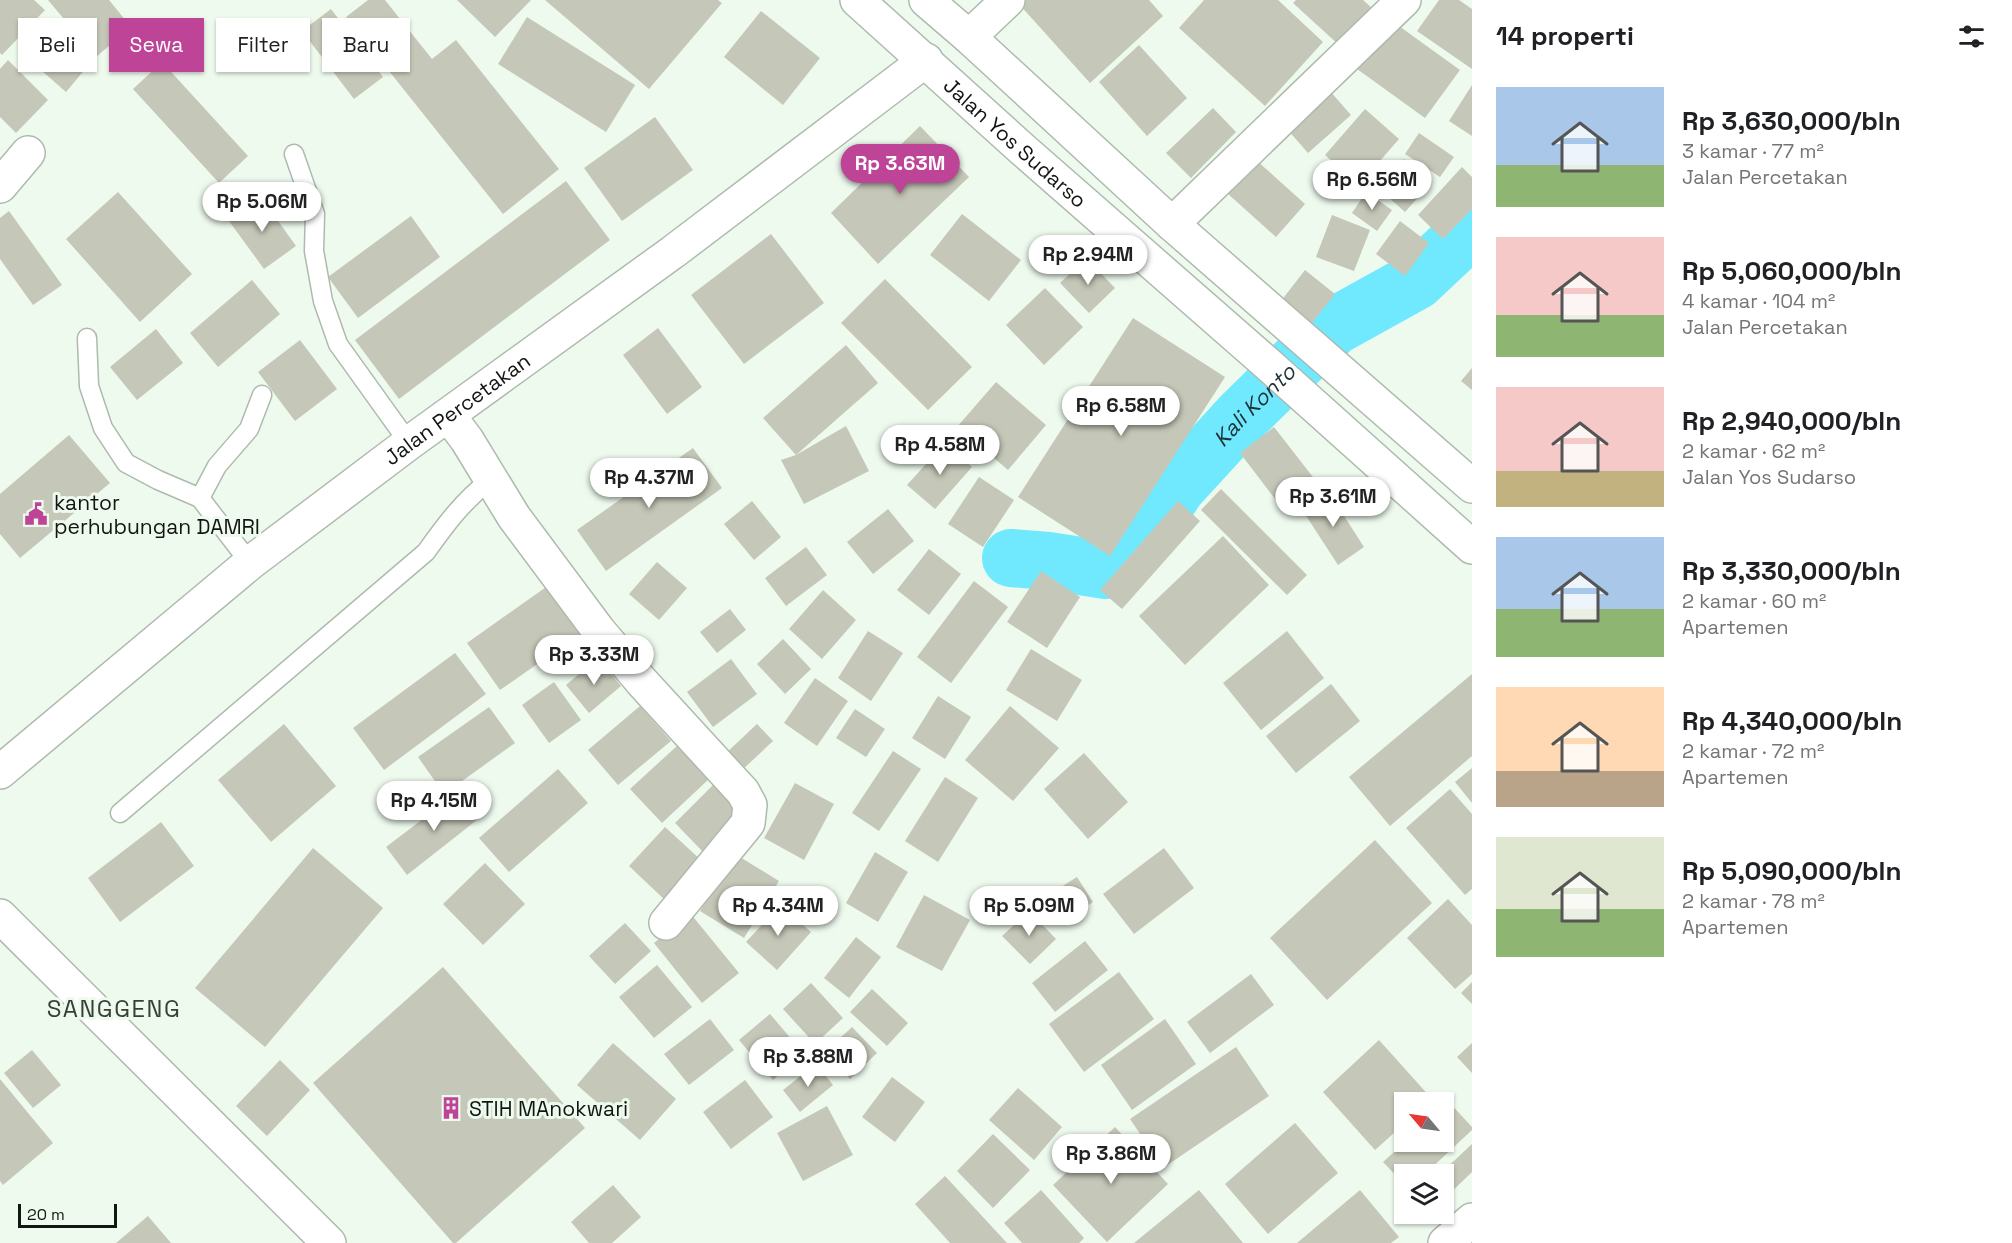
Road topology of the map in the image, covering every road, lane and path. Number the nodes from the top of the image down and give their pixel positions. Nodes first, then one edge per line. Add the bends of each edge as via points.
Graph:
1 (857, 0) edge
2 (926, 0) edge
3 (1008, 0) edge
4 (1404, 0) edge
5 (969, 37) junction
6 (926, 60) junction
7 (28, 153) dead end
8 (294, 154) dead end
9 (0, 186) edge
10 (1172, 224) junction
11 (87, 338) dead end
12 (262, 395) dead end
13 (449, 416) junction
14 (409, 443) junction
15 (491, 480) junction
16 (1472, 486) edge
17 (200, 498) junction
18 (1472, 547) edge
19 (250, 563) junction
20 (0, 772) edge
21 (120, 813) dead end
22 (0, 916) edge
23 (666, 922) dead end
24 (1472, 1220) edge
25 (329, 1243) edge
26 (1445, 1243) edge

1 - 6 main road, Jalan Yos Sudarso
2 - 5 main road
3 - 5 main road
4 - 10 main road
5 - 10 main road
6 - 13 main road, Jalan Percetakan
6 - 18 main road, Jalan Yos Sudarso
7 - 9 main road
8 - 14 lane via 315,214 314,251 323,301 338,344
10 - 16 main road
11 - 17 lane via 89,386 103,428 126,463
12 - 17 lane via 249,429 217,466
13 - 14 main road, Jalan Percetakan
13 - 15 main road
14 - 19 main road, Jalan Percetakan
15 - 21 lane via 471,495 426,552
15 - 23 main road via 599,631 743,792 750,805 748,822
17 - 19 lane
19 - 20 main road, Jalan Percetakan
22 - 25 main road
24 - 26 main road

